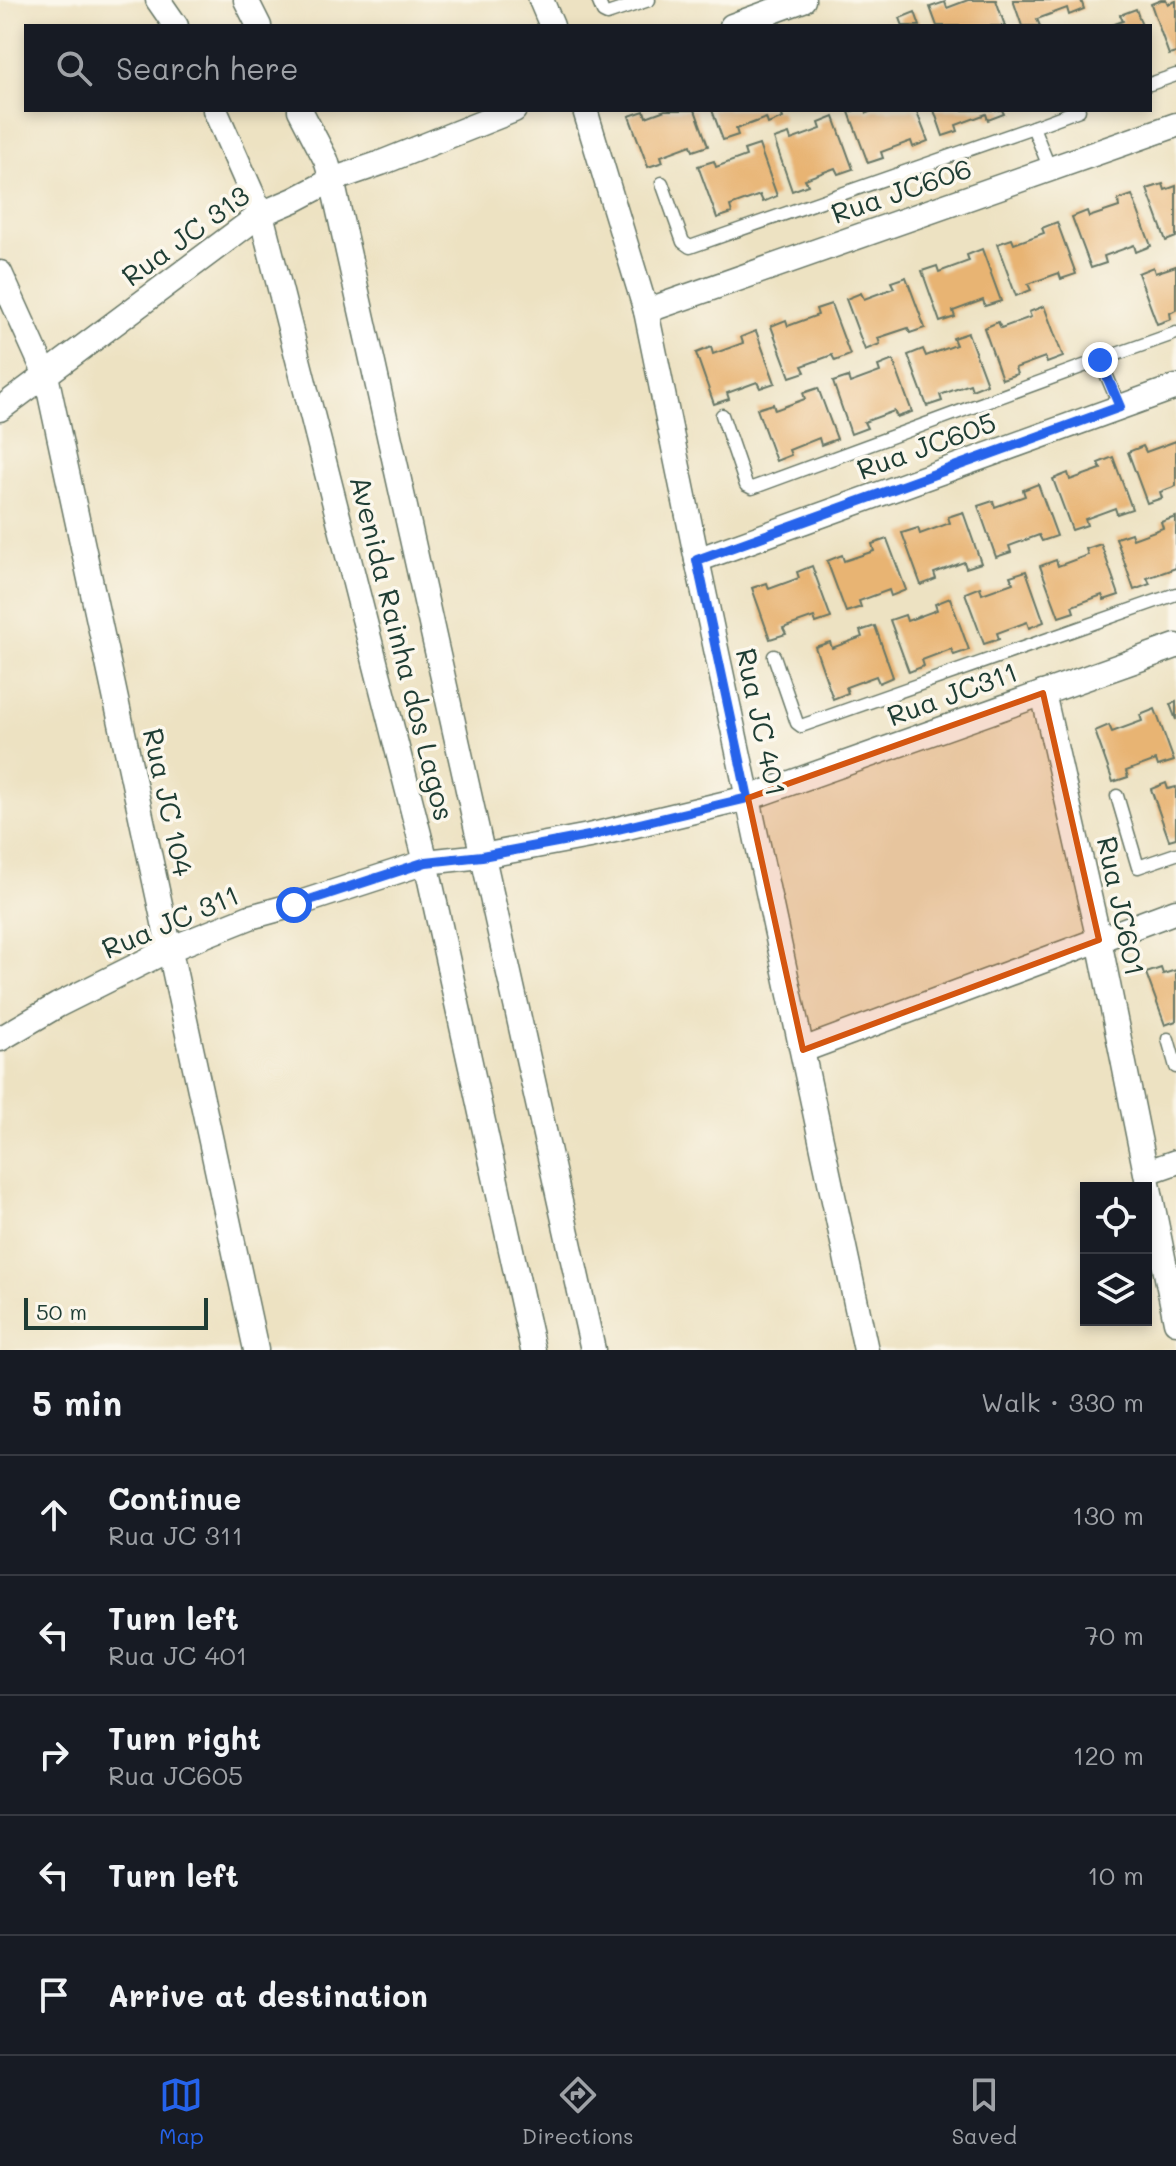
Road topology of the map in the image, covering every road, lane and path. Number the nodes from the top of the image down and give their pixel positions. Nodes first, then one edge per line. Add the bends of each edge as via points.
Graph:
1 (158, 0) edge
2 (246, 0) edge
3 (541, 0) edge
4 (598, 0) edge
5 (649, 0) edge
6 (803, 0) edge
7 (175, 24) edge
8 (258, 24) edge
9 (551, 24) edge
10 (737, 24) edge
11 (1176, 75) edge
12 (1152, 83) edge
13 (216, 112) edge
14 (301, 112) edge
15 (509, 112) edge
16 (586, 112) edge
17 (1074, 112) edge
18 (1176, 125) edge
19 (1033, 127) junction
20 (1050, 169) junction
21 (332, 180) junction
22 (662, 183) dead end
23 (261, 214) junction
24 (0, 273) edge
25 (646, 311) junction
26 (1176, 333) edge
27 (1100, 360) junction
28 (46, 375) junction
29 (1176, 387) edge
30 (1120, 407) junction
31 (0, 409) edge
32 (722, 415) dead end
33 (697, 560) junction
34 (1176, 594) edge
35 (1176, 646) edge
36 (774, 656) dead end
37 (1043, 693) junction
38 (1117, 796) dead end
39 (748, 798) junction
40 (1176, 854) edge
41 (482, 856) junction
42 (426, 862) junction
43 (1176, 911) edge
44 (1099, 940) junction
45 (170, 949) junction
46 (0, 1039) edge
47 (1168, 1039) dead end
48 (803, 1050) junction
49 (1176, 1067) edge
50 (1176, 1162) edge
51 (1147, 1172) junction
52 (1176, 1322) edge
53 (256, 1350) edge
54 (533, 1350) edge
55 (593, 1350) edge
56 (866, 1350) edge

1 - 7 street
2 - 8 street
3 - 9 street
4 - 5 lane via 607,14
6 - 10 street
11 - 12 lane
13 - 23 street, Avenida Rainha dos Lagos
14 - 21 street, Avenida Rainha dos Lagos
15 - 21 street, Rua JC 313
16 - 25 street, Rua JC 401
17 - 19 lane
18 - 20 street, Rua JC606
19 - 20 lane
19 - 22 lane via 690,247 683,242
20 - 25 street, Rua JC606
21 - 23 street, Rua JC 313
21 - 41 street, Avenida Rainha dos Lagos
23 - 28 street, Rua JC 313
23 - 42 street, Avenida Rainha dos Lagos
24 - 28 street, Rua JC 104
25 - 33 street, Rua JC 401
26 - 27 lane
27 - 30 lane
27 - 32 lane via 752,488 746,485
28 - 31 street, Rua JC 313
28 - 45 street, Rua JC 104
29 - 30 street, Rua JC605
30 - 33 street, Rua JC605
33 - 39 street, Rua JC 401
34 - 36 lane via 801,726
35 - 37 street, Rua JC311
37 - 39 street, Rua JC311
37 - 44 street, Rua JC601
38 - 40 lane via 1138,867
39 - 41 street, Rua JC 311
39 - 48 street, Rua JC 401
41 - 42 street, Rua JC 311
41 - 55 street, Avenida Rainha dos Lagos
42 - 45 street, Rua JC 311 via 250,917
42 - 54 street, Avenida Rainha dos Lagos
43 - 44 street
44 - 48 street
44 - 51 street, Rua JC601
45 - 46 street, Rua JC 311
45 - 53 street, Rua JC 104
47 - 49 lane
48 - 56 street, Rua JC 401
50 - 51 street
51 - 52 street, Rua JC601

